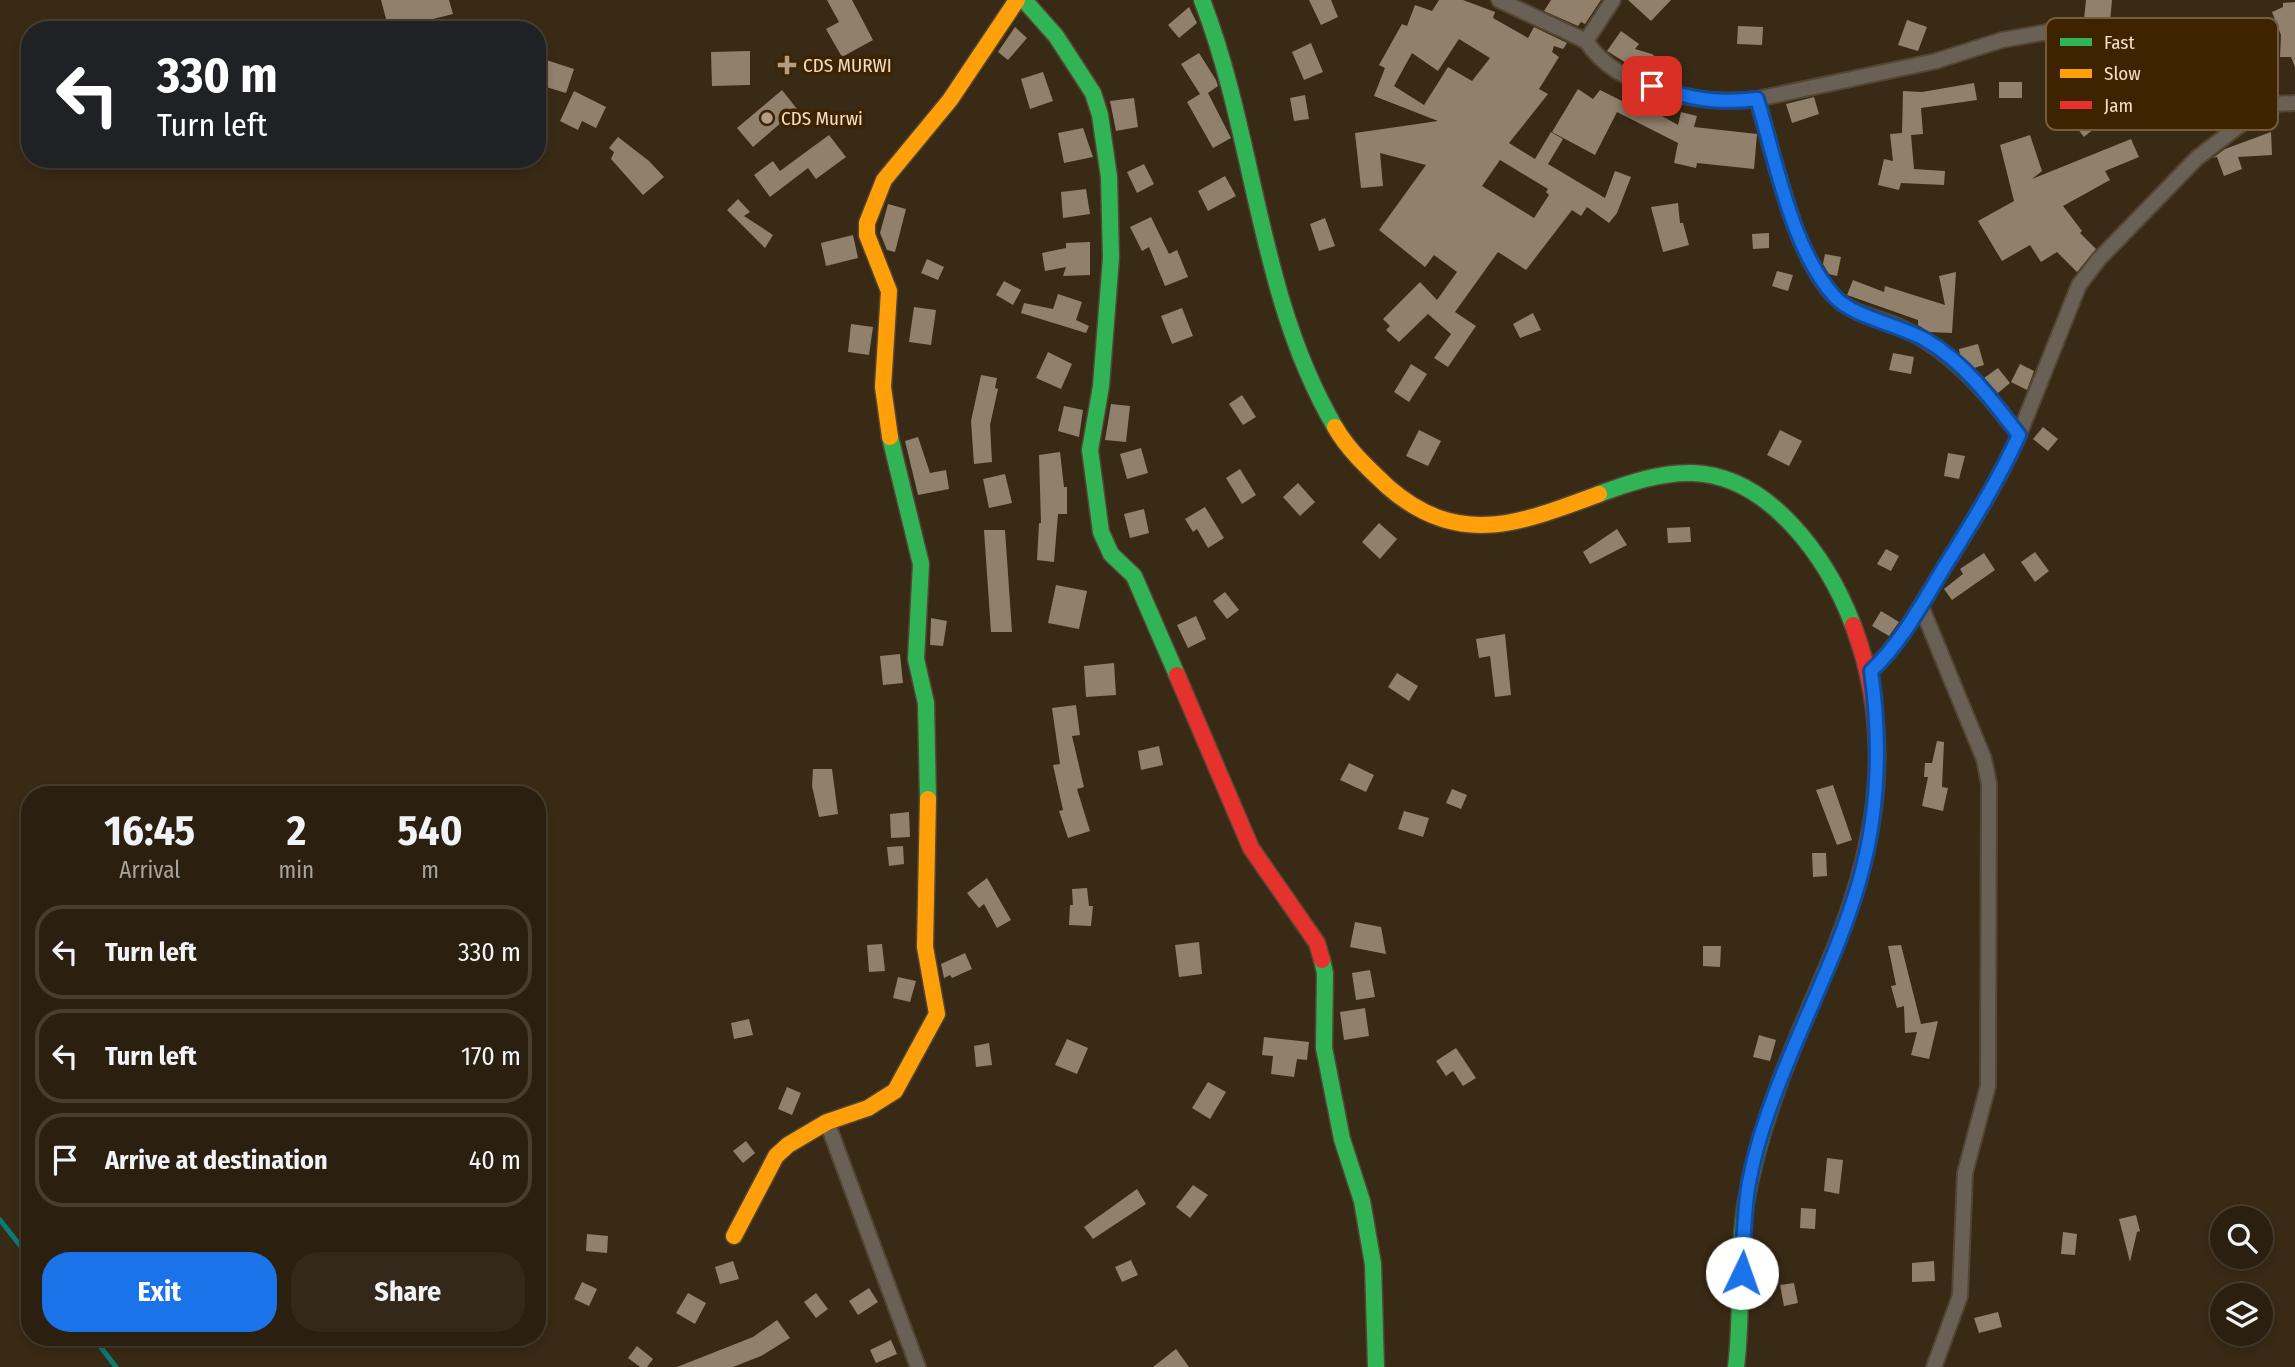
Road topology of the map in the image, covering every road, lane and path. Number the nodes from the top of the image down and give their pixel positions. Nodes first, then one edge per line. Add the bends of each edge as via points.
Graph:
1 (1017, 0) edge
2 (1024, 0) edge
3 (1202, 0) edge
4 (1499, 0) edge
5 (1613, 0) edge
6 (2046, 32) edge
7 (1586, 41) junction
8 (1757, 99) junction
9 (2233, 130) edge
10 (2019, 435) junction
11 (1921, 606) junction
12 (1871, 671) junction
13 (827, 1122) junction
14 (734, 1236) dead end
15 (918, 1367) edge
16 (1376, 1367) edge
17 (1736, 1367) edge
18 (1934, 1367) edge

1 - 13 street via 950,100 890,170 867,223 867,235 889,291 883,387 887,425 921,564 916,659 929,742 925,947 937,1014 895,1091 868,1108
2 - 16 street via 1056,36 1093,93 1100,115 1111,258 1101,386 1090,450 1101,532 1111,554 1133,576 1160,631 1251,848 1317,943 1325,973 1324,1048 1373,1264
3 - 12 street via 1221,47 1239,115 1279,307 1293,348 1332,424 1371,473 1440,523 1463,528 1522,522 1650,478 1684,473 1721,477 1755,490 1822,563 1859,632
4 - 7 street
5 - 7 street
6 - 8 street
7 - 8 street via 1600,58 1652,86 1696,100
8 - 10 street via 1794,222 1815,270 1833,296 1946,353
9 - 10 street via 2197,158 2079,285
10 - 11 street via 2003,472
11 - 12 street via 1887,656
11 - 18 street via 1984,759 1989,784 1988,1086 1965,1173 1960,1296
12 - 17 street via 1877,751 1865,855 1846,922 1802,1027 1749,1185
13 - 14 street via 776,1156
13 - 15 street

